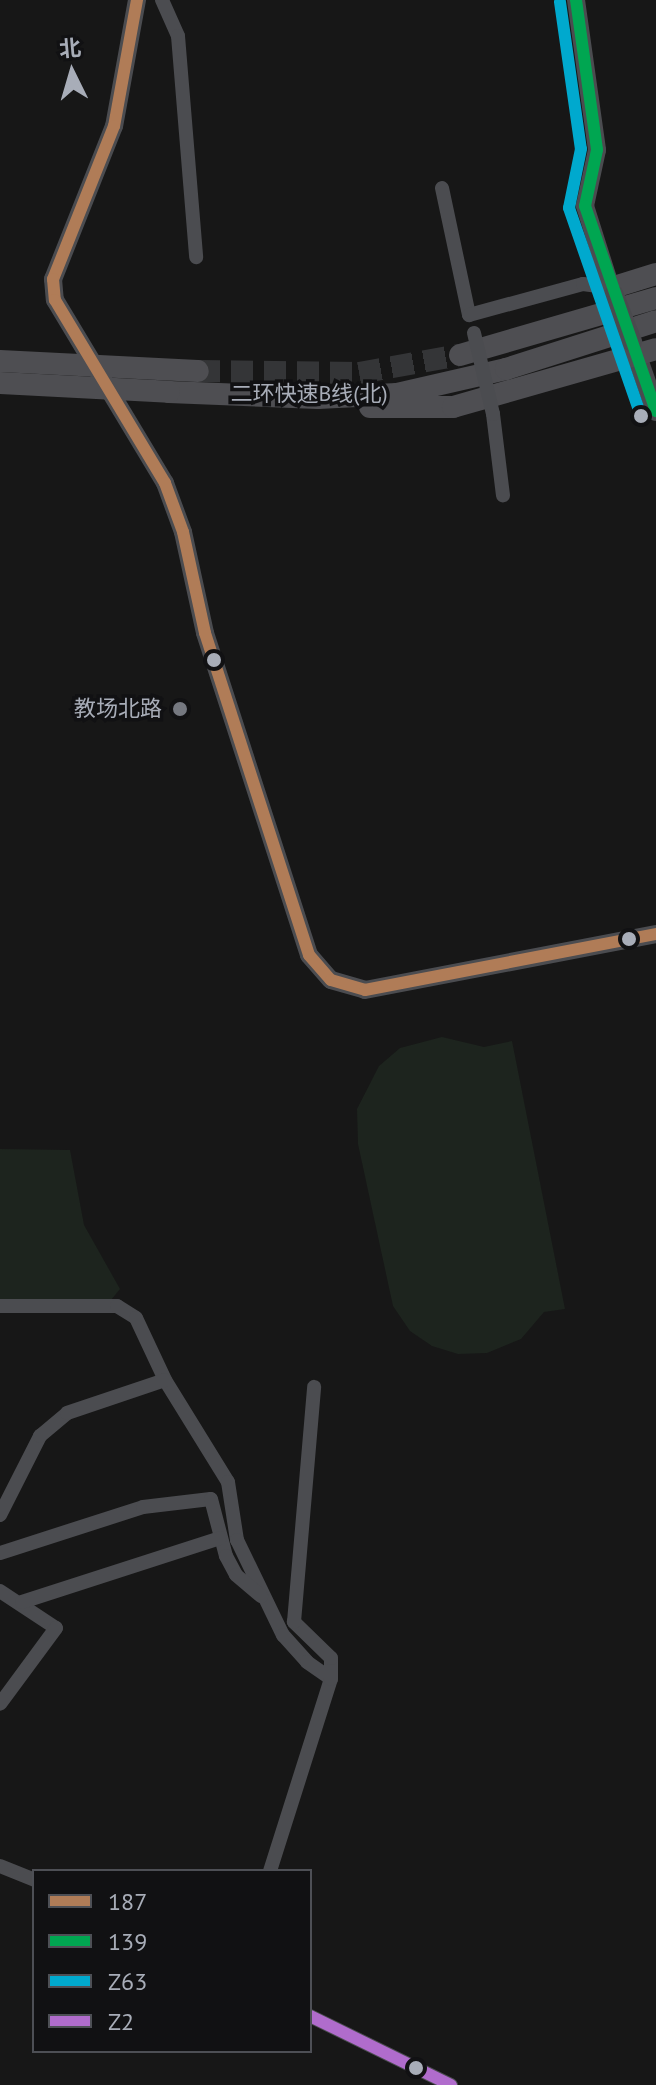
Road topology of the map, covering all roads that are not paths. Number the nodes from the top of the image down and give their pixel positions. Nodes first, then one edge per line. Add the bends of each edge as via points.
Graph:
1 (137, 0) edge
2 (162, 0) edge
3 (576, 0) edge
4 (442, 188) dead end
5 (196, 257) dead end
6 (656, 274) edge
7 (613, 291) junction
8 (656, 298) edge
9 (469, 315) junction
10 (656, 321) edge
11 (642, 349) edge
12 (460, 355) tunnel mouth
13 (0, 361) edge
14 (198, 371) tunnel mouth
15 (0, 383) edge
16 (273, 397) junction
17 (656, 411) edge
18 (503, 495) dead end
19 (656, 934) edge
20 (0, 1306) edge
21 (165, 1380) junction
22 (314, 1387) dead end
23 (0, 1515) edge
24 (220, 1538) junction
25 (0, 1553) edge
26 (0, 1591) edge
27 (265, 1598) junction
28 (22, 1602) junction
29 (331, 1679) junction
30 (0, 1704) edge
31 (0, 1866) edge
32 (271, 1869) edge
33 (32, 1879) edge
34 (312, 2017) edge
35 (451, 2085) edge

1 - 19 street via 114,126 53,279 55,300 165,483 183,532 205,633 309,955 331,980 365,990
2 - 5 street via 178,36
3 - 7 street via 597,150 585,206
4 - 9 street
6 - 7 highway
7 - 9 street via 583,284
7 - 11 main road, bridge
8 - 12 highway
9 - 18 street, bridge via 493,414
10 - 16 highway, 二环快速B线(北) via 421,390 361,397
11 - 16 highway via 453,407 398,410
11 - 17 main road
13 - 14 highway, bridge
15 - 16 highway, 二环快速B线(北), bridge
20 - 21 street via 117,1306 142,1325
21 - 23 street via 67,1413 40,1436
21 - 27 street via 228,1482 237,1540
22 - 29 street via 294,1622 331,1658
24 - 25 street via 211,1499 143,1507
24 - 27 street via 236,1575
24 - 28 street
26 - 28 street
27 - 29 street via 283,1635
28 - 30 street via 56,1628
29 - 32 street
31 - 33 street
34 - 35 street

